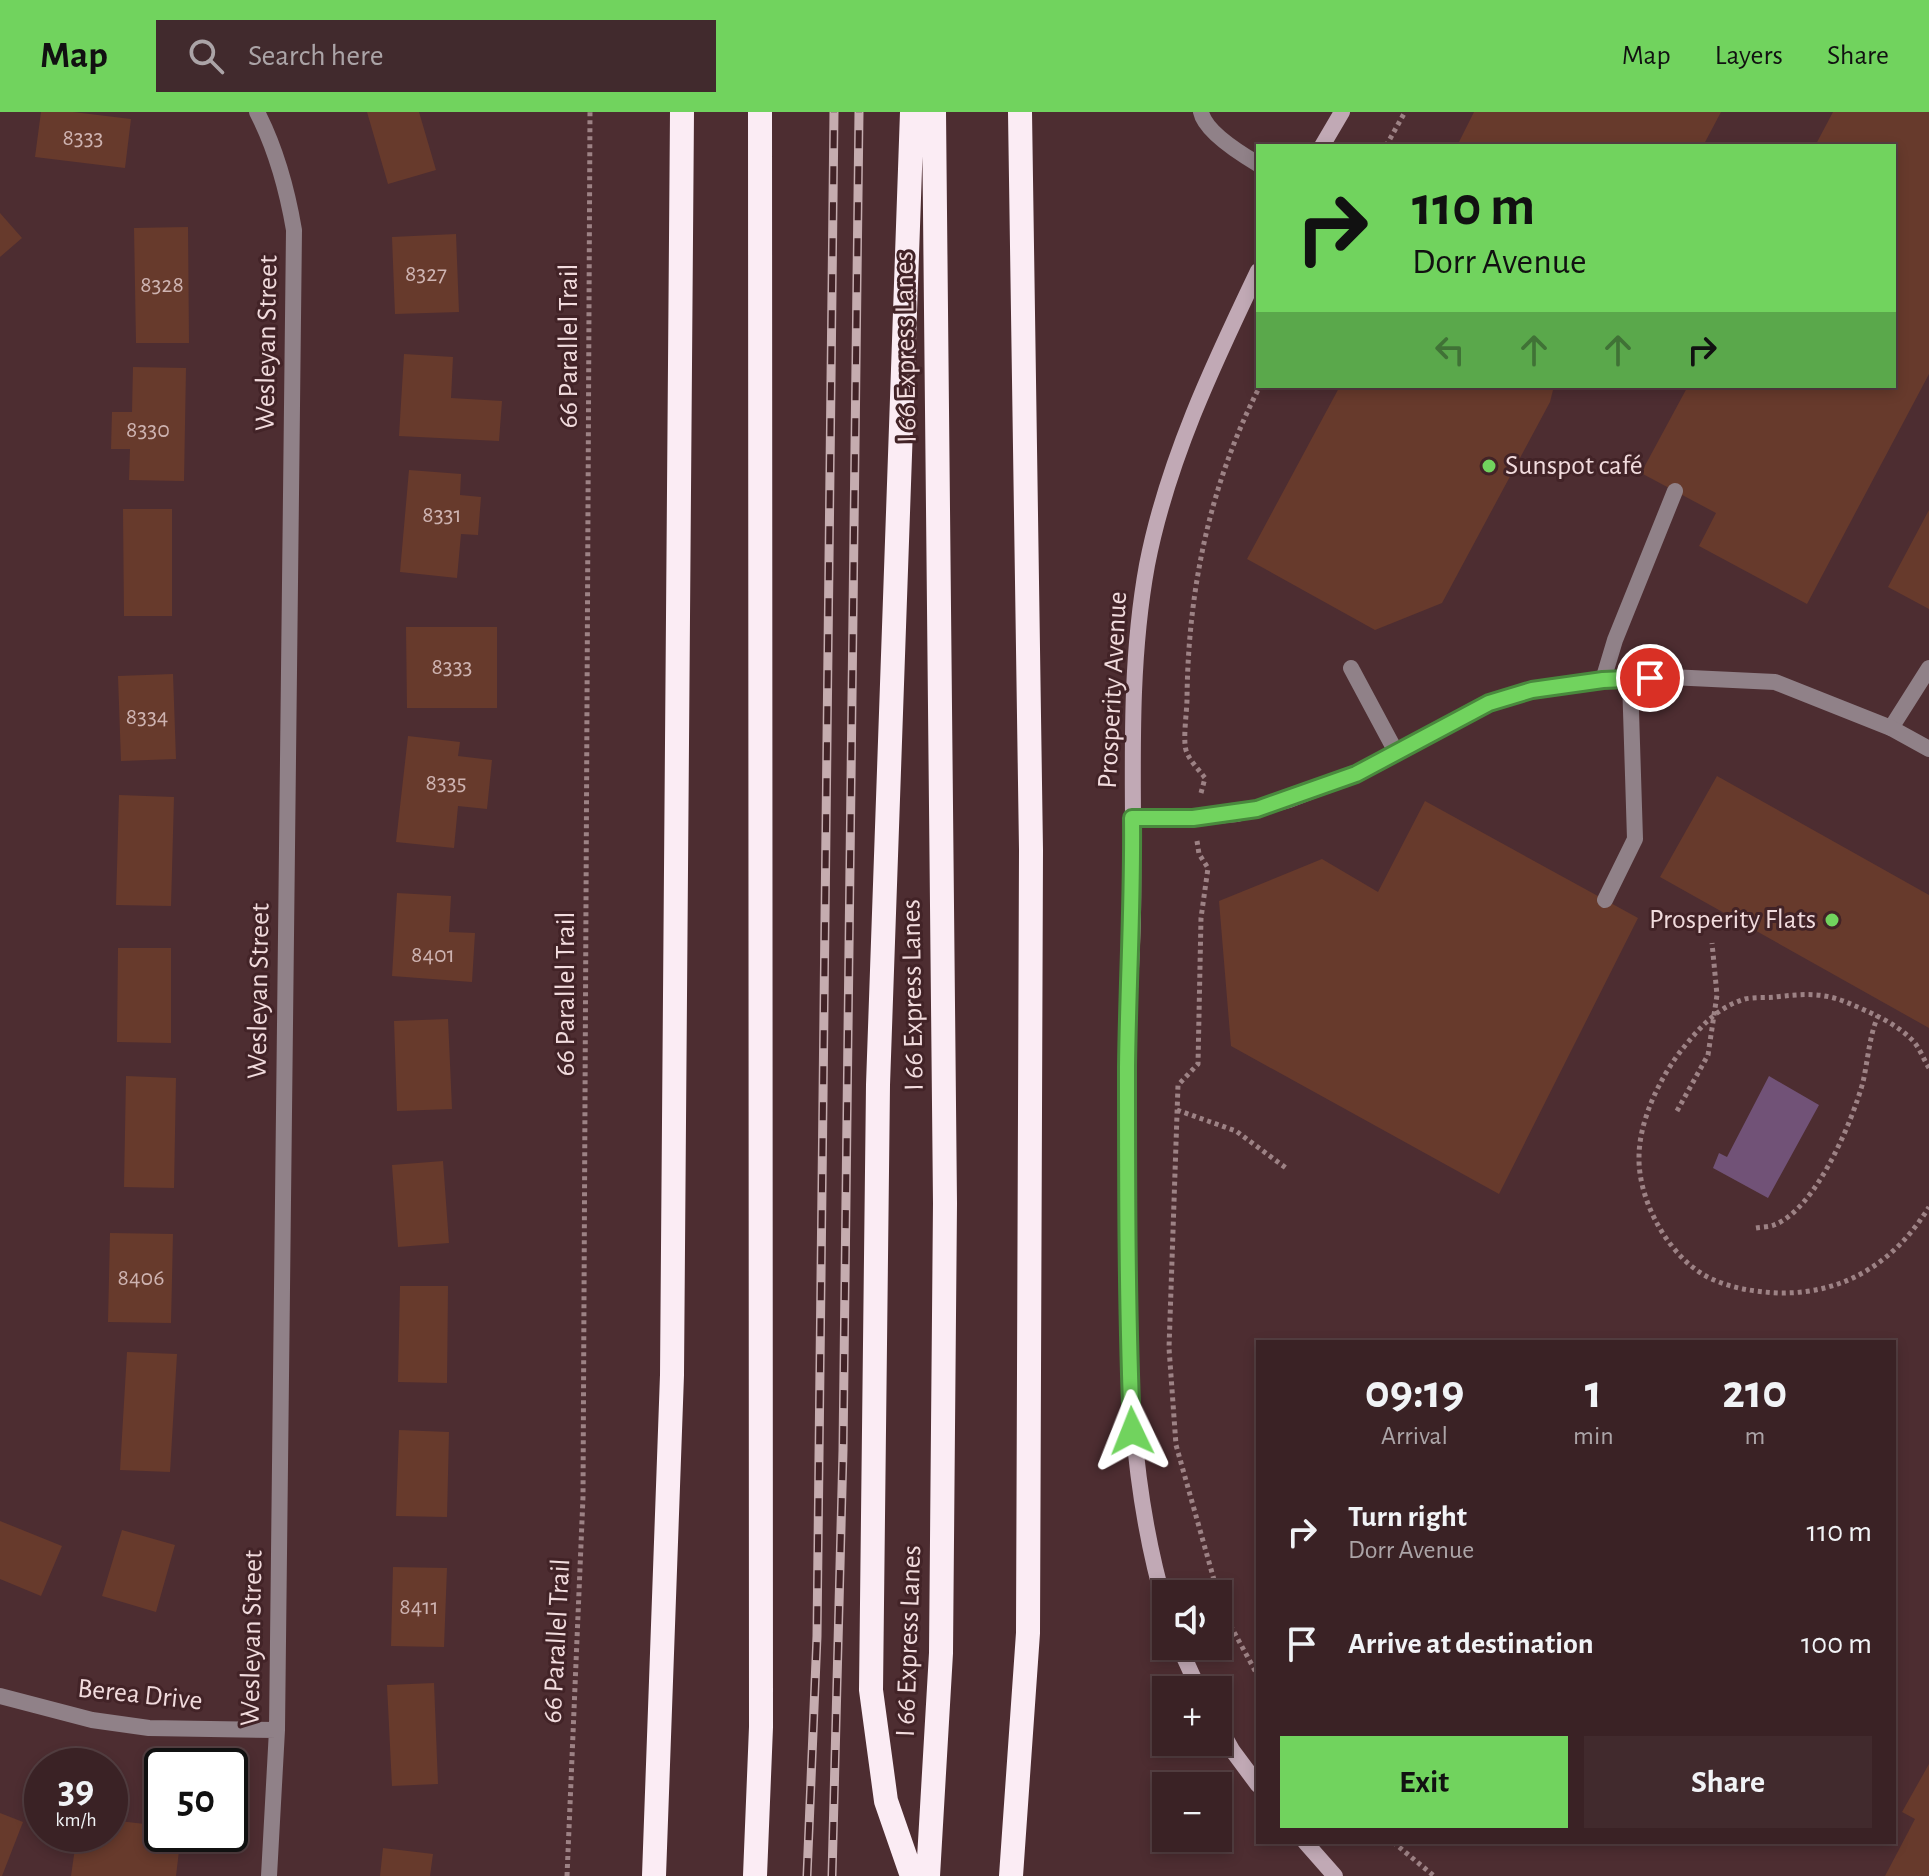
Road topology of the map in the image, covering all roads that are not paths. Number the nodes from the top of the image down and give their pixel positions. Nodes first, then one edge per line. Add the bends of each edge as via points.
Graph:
1 (257, 112) edge
2 (682, 112) edge
3 (760, 112) edge
4 (912, 112) edge
5 (934, 112) edge
6 (1020, 112) edge
7 (1201, 112) edge
8 (1342, 112) edge
9 (1323, 144) edge
10 (1256, 163) edge
11 (1256, 276) edge
12 (1675, 491) dead end
13 (1351, 668) dead end
14 (1929, 668) edge
15 (1630, 679) junction
16 (1603, 680) junction
17 (1891, 728) junction
18 (1929, 749) edge
19 (1396, 752) junction
20 (1132, 818) junction
21 (1605, 900) dead end
22 (1158, 1580) edge
23 (0, 1696) edge
24 (277, 1730) junction
25 (1232, 1750) edge
26 (1256, 1782) edge
27 (1307, 1844) edge
28 (269, 1876) edge
29 (654, 1876) edge
30 (755, 1876) edge
31 (912, 1876) edge
32 (928, 1876) edge
33 (1011, 1876) edge
34 (1335, 1876) edge

1 - 24 street, Wesleyan Street via 289,197 294,230
2 - 29 highway via 672,1343
3 - 30 highway via 761,1711
4 - 31 highway via 878,1085 871,1690 886,1801
5 - 32 highway, I 66 Express Lanes via 945,1203 941,1653
6 - 33 highway via 1031,850 1028,1617
7 - 10 street via 1221,139
8 - 9 main road
11 - 20 main road, Prosperity Avenue via 1183,441 1154,536 1136,646
12 - 16 street
13 - 19 street
14 - 17 street
15 - 16 street
15 - 17 street via 1775,682
15 - 21 street via 1635,839
16 - 19 street via 1532,690 1489,703
17 - 18 street
19 - 20 street via 1356,774 1237,814
20 - 22 main road, Prosperity Avenue via 1128,1325 1132,1431
23 - 24 street, Berea Drive via 92,1720 149,1728
24 - 28 street, Wesleyan Street
25 - 26 main road
27 - 34 main road

